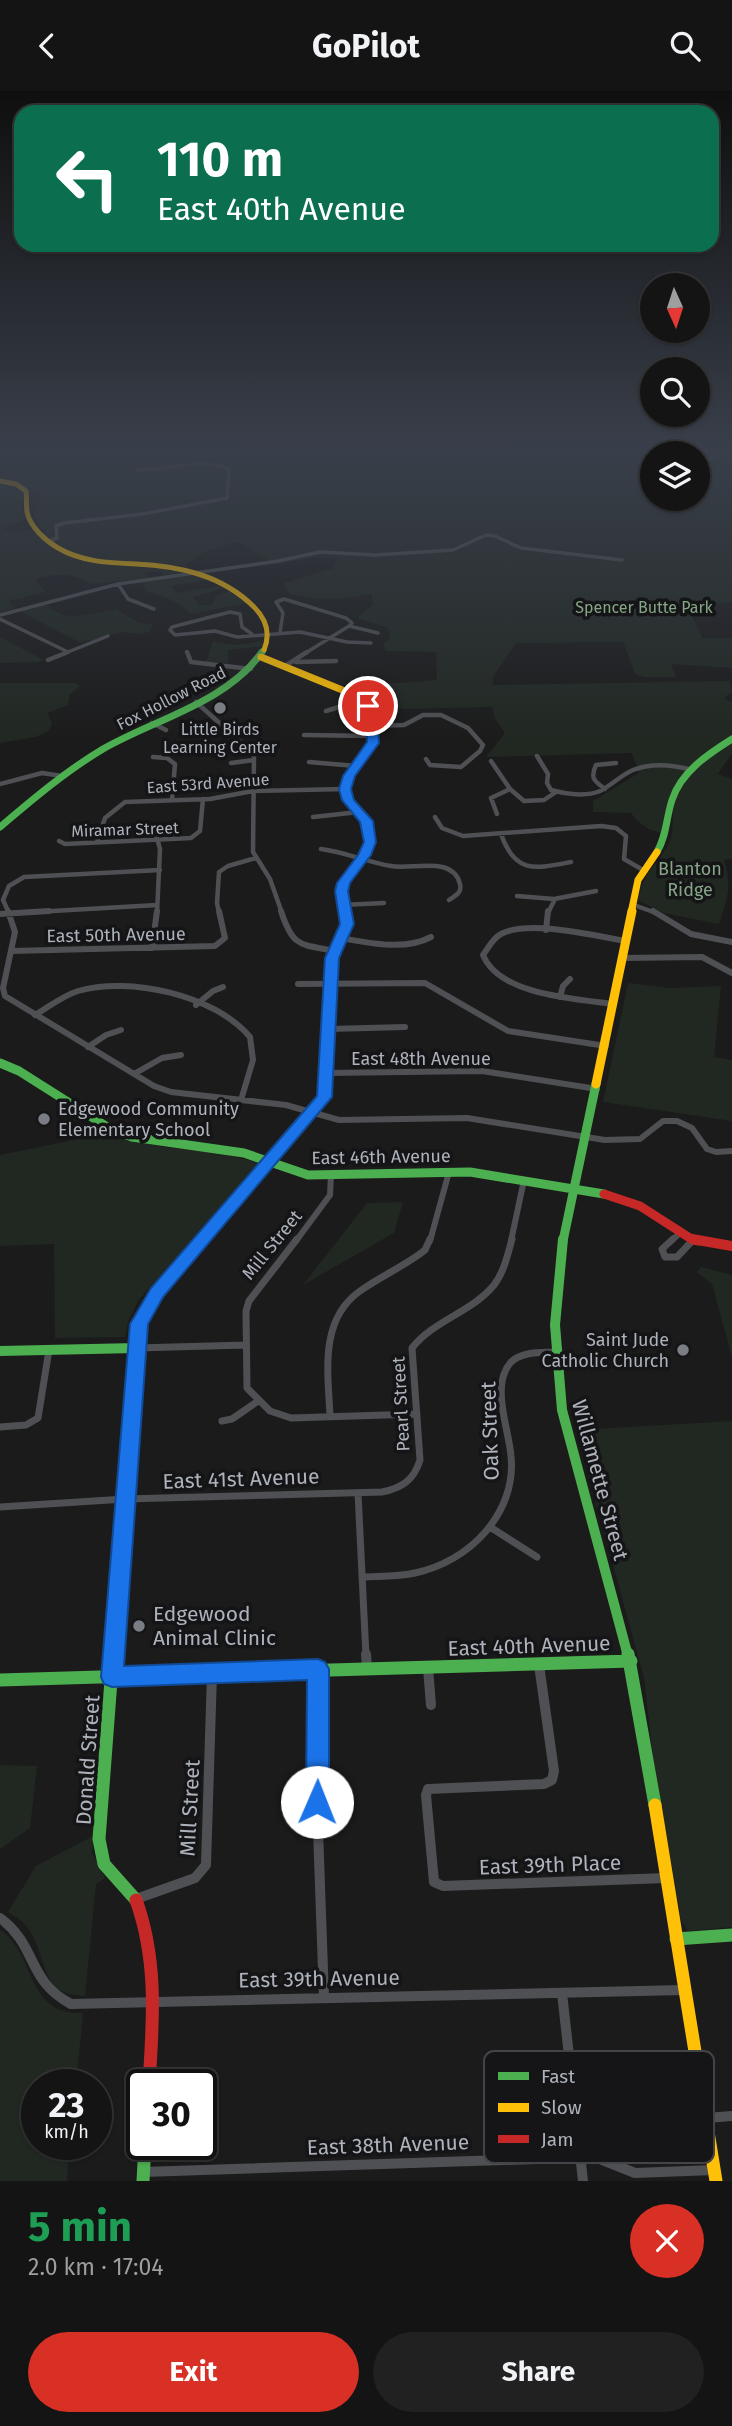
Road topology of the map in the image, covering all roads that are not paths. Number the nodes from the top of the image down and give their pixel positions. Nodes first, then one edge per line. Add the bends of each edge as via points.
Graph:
1 (55, 546) edge
2 (463, 546) edge
3 (516, 546) edge
4 (622, 560) dead end
5 (195, 573) junction
6 (118, 584) junction
7 (154, 609) dead end
8 (0, 617) edge
9 (349, 626) junction
10 (268, 632) junction
11 (280, 632) junction
12 (379, 633) dead end
13 (252, 634) junction
14 (107, 636) dead end
15 (331, 638) junction
16 (371, 643) dead end
17 (66, 651) junction
18 (187, 652) dead end
19 (261, 657) junction
20 (48, 660) dead end
21 (336, 661) dead end
22 (289, 664) junction
23 (251, 669) junction
24 (362, 701) junction
25 (196, 702) junction
26 (326, 711) dead end
27 (152, 723) junction
28 (166, 730) dead end
29 (373, 731) junction
30 (304, 735) dead end
31 (732, 739) edge
32 (537, 756) dead end
33 (153, 757) dead end
34 (426, 759) dead end
35 (254, 760) junction
36 (491, 761) dead end
37 (309, 762) dead end
38 (616, 762) dead end
39 (231, 763) dead end
40 (356, 765) junction
41 (693, 770) junction
42 (62, 776) junction
43 (0, 784) edge
44 (345, 789) junction
45 (605, 789) junction
46 (508, 790) junction
47 (253, 791) junction
48 (556, 792) junction
49 (202, 799) junction
50 (172, 800) junction
51 (359, 812) junction
52 (497, 814) dead end
53 (313, 817) dead end
54 (435, 817) dead end
55 (0, 827) edge
56 (154, 827) dead end
57 (501, 834) junction
58 (158, 840) junction
59 (97, 842) junction
60 (60, 844) dead end
61 (321, 849) dead end
62 (363, 857) junction
63 (256, 859) junction
64 (571, 862) dead end
65 (160, 870) junction
66 (643, 870) junction
67 (596, 891) dead end
68 (517, 896) dead end
69 (449, 900) dead end
70 (554, 901) junction
71 (384, 903) dead end
72 (157, 905) junction
73 (342, 905) junction
74 (634, 905) junction
75 (0, 914) edge
76 (9, 914) junction
77 (546, 930) junction
78 (431, 937) dead end
79 (341, 938) junction
80 (626, 940) junction
81 (732, 942) edge
82 (152, 949) junction
83 (10, 951) junction
84 (335, 951) junction
85 (622, 958) junction
86 (731, 974) edge
87 (570, 979) dead end
88 (330, 982) junction
89 (298, 984) dead end
90 (223, 988) dead end
91 (560, 997) junction
92 (196, 1005) junction
93 (613, 1005) junction
94 (35, 1015) junction
95 (405, 1027) dead end
96 (329, 1029) junction
97 (121, 1030) dead end
98 (606, 1046) junction
99 (88, 1047) junction
100 (180, 1055) dead end
101 (0, 1062) edge
102 (327, 1073) junction
103 (134, 1074) junction
104 (597, 1089) junction
105 (241, 1100) junction
106 (313, 1113) junction
107 (586, 1136) junction
108 (732, 1151) edge
109 (270, 1162) junction
110 (449, 1172) junction
111 (331, 1175) junction
112 (524, 1180) junction
113 (575, 1188) junction
114 (679, 1234) junction
115 (693, 1240) junction
116 (732, 1246) edge
117 (246, 1345) junction
118 (136, 1348) junction
119 (49, 1350) junction
120 (0, 1351) edge
121 (556, 1352) junction
122 (258, 1401) junction
123 (417, 1414) junction
124 (330, 1416) junction
125 (222, 1421) dead end
126 (0, 1427) edge
127 (358, 1493) junction
128 (125, 1499) junction
129 (0, 1507) edge
130 (490, 1527) junction
131 (537, 1557) dead end
132 (362, 1577) junction
133 (631, 1661) junction
134 (538, 1663) junction
135 (367, 1667) junction
136 (427, 1667) junction
137 (318, 1669) junction
138 (212, 1672) junction
139 (112, 1677) junction
140 (0, 1680) edge
141 (431, 1705) dead end
142 (666, 1878) junction
143 (135, 1899) junction
144 (0, 1918) edge
145 (732, 1935) edge
146 (676, 1939) junction
147 (684, 1990) junction
148 (562, 1993) junction
149 (324, 1998) junction
150 (154, 2002) junction
151 (568, 2051) edge
152 (694, 2051) edge
153 (150, 2069) edge
154 (732, 2116) edge
155 (714, 2117) edge
156 (484, 2162) edge
157 (581, 2163) edge
158 (610, 2163) edge
159 (715, 2175) edge
160 (143, 2177) edge
161 (583, 2181) edge

1 - 5 street via 65,554 90,561
2 - 5 street via 366,555 320,552
3 - 4 street
5 - 6 street
5 - 10 street via 252,603 264,617
6 - 7 street via 128,599
6 - 8 street
8 - 17 street
9 - 11 street via 352,623 346,618 284,599 276,602 282,613
9 - 12 street
9 - 15 street
10 - 11 street
10 - 13 street
10 - 19 street, Fox Hollow Road
11 - 15 street via 310,632
13 - 13 street via 178,635 170,630 230,612 240,614 242,627
14 - 17 street
15 - 16 street
15 - 22 street
17 - 20 street
18 - 23 street via 191,662
19 - 22 street
19 - 23 street, Fox Hollow Road
21 - 22 street
22 - 24 street
23 - 25 street, Fox Hollow Road
24 - 26 street
24 - 29 street via 370,711
25 - 27 street, Fox Hollow Road
25 - 35 street via 252,750
27 - 28 street
27 - 42 street, Fox Hollow Road
29 - 30 street
29 - 34 street via 404,725 424,715 445,716 468,728 483,745 461,767 429,765
29 - 40 street via 371,747
31 - 41 street, Willamette Street via 710,751
32 - 48 street via 548,774 547,783
33 - 50 street via 175,764
35 - 39 street
35 - 47 street
36 - 46 street
37 - 40 street
38 - 45 street via 596,765 592,774
40 - 44 street
41 - 45 street via 672,765 641,768
41 - 66 street, Willamette Street via 672,800 663,845
42 - 43 street via 42,773
42 - 55 street, Fox Hollow Road
44 - 47 street, East 53rd Avenue
44 - 51 street, Donald Street
45 - 48 street
46 - 48 street via 532,802
46 - 52 street via 491,798
47 - 49 street, East 53rd Avenue
47 - 63 street via 251,844
49 - 50 street, East 53rd Avenue
49 - 58 street, Miramar Street via 197,834
50 - 59 street, East 53rd Avenue via 119,805 102,825
51 - 53 street
51 - 62 street, Donald Street via 370,836
54 - 57 street via 454,834
56 - 58 street
57 - 64 street via 510,857 517,862
57 - 66 street via 616,828 626,836 624,859
58 - 59 street, Miramar Street
58 - 65 street
59 - 60 street, Miramar Street
61 - 62 street
62 - 69 street via 397,867 451,869 461,887
62 - 73 street, Donald Street via 344,883
63 - 82 street, East 50th Avenue via 219,872 217,903 225,935 221,942 208,947
63 - 84 street via 271,879 289,935 301,944
65 - 72 street
65 - 76 street via 24,877 9,885 4,895
66 - 74 street, Willamette Street
67 - 70 street
68 - 70 street
70 - 77 street
71 - 73 street
72 - 76 street
72 - 82 street
73 - 79 street, Donald Street via 347,924
74 - 80 street, Willamette Street
74 - 81 street via 650,907 691,934
75 - 76 street
76 - 83 street via 15,932
77 - 80 street
77 - 91 street via 500,935 486,950 484,961 521,988
78 - 79 street via 422,942 373,943
79 - 84 street, Donald Street
80 - 85 street, Willamette Street
82 - 83 street, East 50th Avenue
83 - 94 street via 3,993
84 - 88 street, Donald Street
85 - 86 street via 698,957
85 - 93 street, Willamette Street
87 - 91 street
88 - 89 street
88 - 96 street, Donald Street
88 - 98 street via 425,983 508,1031
90 - 92 street
91 - 93 street
92 - 94 street via 158,988 88,989
92 - 105 street via 238,1025 250,1037 249,1078
93 - 98 street, Willamette Street
94 - 99 street
95 - 96 street
96 - 102 street, Donald Street
97 - 99 street
98 - 104 street, Willamette Street
99 - 103 street
100 - 103 street via 162,1058
101 - 109 street, East 46th Avenue via 121,1133 244,1153
102 - 104 street, East 48th Avenue via 482,1071
102 - 106 street, Donald Street via 325,1097
103 - 105 street via 166,1091
104 - 107 street, Willamette Street
105 - 106 street
106 - 107 street via 339,1120 478,1118
106 - 109 street, Donald Street
107 - 108 street via 637,1140 656,1124 673,1121 692,1128 708,1151
107 - 113 street, Willamette Street
109 - 111 street, East 46th Avenue via 296,1173
109 - 118 street, Donald Street via 157,1292 139,1324
110 - 111 street, East 46th Avenue
110 - 112 street, East 46th Avenue
110 - 124 street via 425,1250 356,1294 335,1317 328,1348
111 - 117 street, Mill Street via 331,1195 249,1301
112 - 113 street, East 46th Avenue
112 - 123 street, Pearl Street via 505,1262 495,1283 425,1332 412,1348
113 - 114 street, East 46th Avenue via 625,1199
113 - 121 street, Willamette Street via 557,1280
114 - 115 street, East 46th Avenue
114 - 115 street via 662,1249 665,1257 677,1258
115 - 116 street, East 46th Avenue
117 - 118 street
117 - 122 street, Mill Street via 247,1388
118 - 119 street
118 - 128 street, Donald Street
119 - 120 street
119 - 126 street via 38,1418 26,1425
121 - 130 street, Oak Street via 524,1354 503,1374 503,1417 512,1474 505,1504
121 - 133 street, Willamette Street via 562,1410
122 - 124 street via 279,1416
122 - 125 street
123 - 124 street
123 - 127 street, Pearl Street via 420,1455 415,1474 390,1491
127 - 128 street, East 41st Avenue
127 - 132 street
128 - 129 street, East 41st Avenue
128 - 139 street, Donald Street
130 - 131 street
130 - 132 street, Oak Street via 464,1552 435,1567
132 - 135 street
133 - 134 street, East 40th Avenue
133 - 142 street, Willamette Street
134 - 136 street, East 40th Avenue
134 - 142 street, East 39th Place via 552,1780 428,1790 436,1884
135 - 136 street, East 40th Avenue
135 - 137 street, East 40th Avenue
136 - 141 street, East 40th Avenue
137 - 138 street, East 40th Avenue
137 - 149 street
138 - 139 street, East 40th Avenue
138 - 143 street, Mill Street via 206,1865 195,1878
139 - 140 street, East 40th Avenue
139 - 143 street, Donald Street via 100,1853 114,1879
142 - 146 street, Willamette Street
143 - 150 street, Donald Street via 147,1926
144 - 150 street, East 39th Avenue via 20,1933 40,1981 60,2000 83,2005
145 - 146 street
146 - 147 street, Willamette Street
147 - 148 street, East 39th Avenue
147 - 152 street, Willamette Street
148 - 149 street, East 39th Avenue
148 - 151 street
149 - 150 street, East 39th Avenue
150 - 153 street, Donald Street
154 - 155 street
156 - 160 street, East 38th Avenue
157 - 161 street
158 - 159 street, East 38th Avenue via 635,2173

